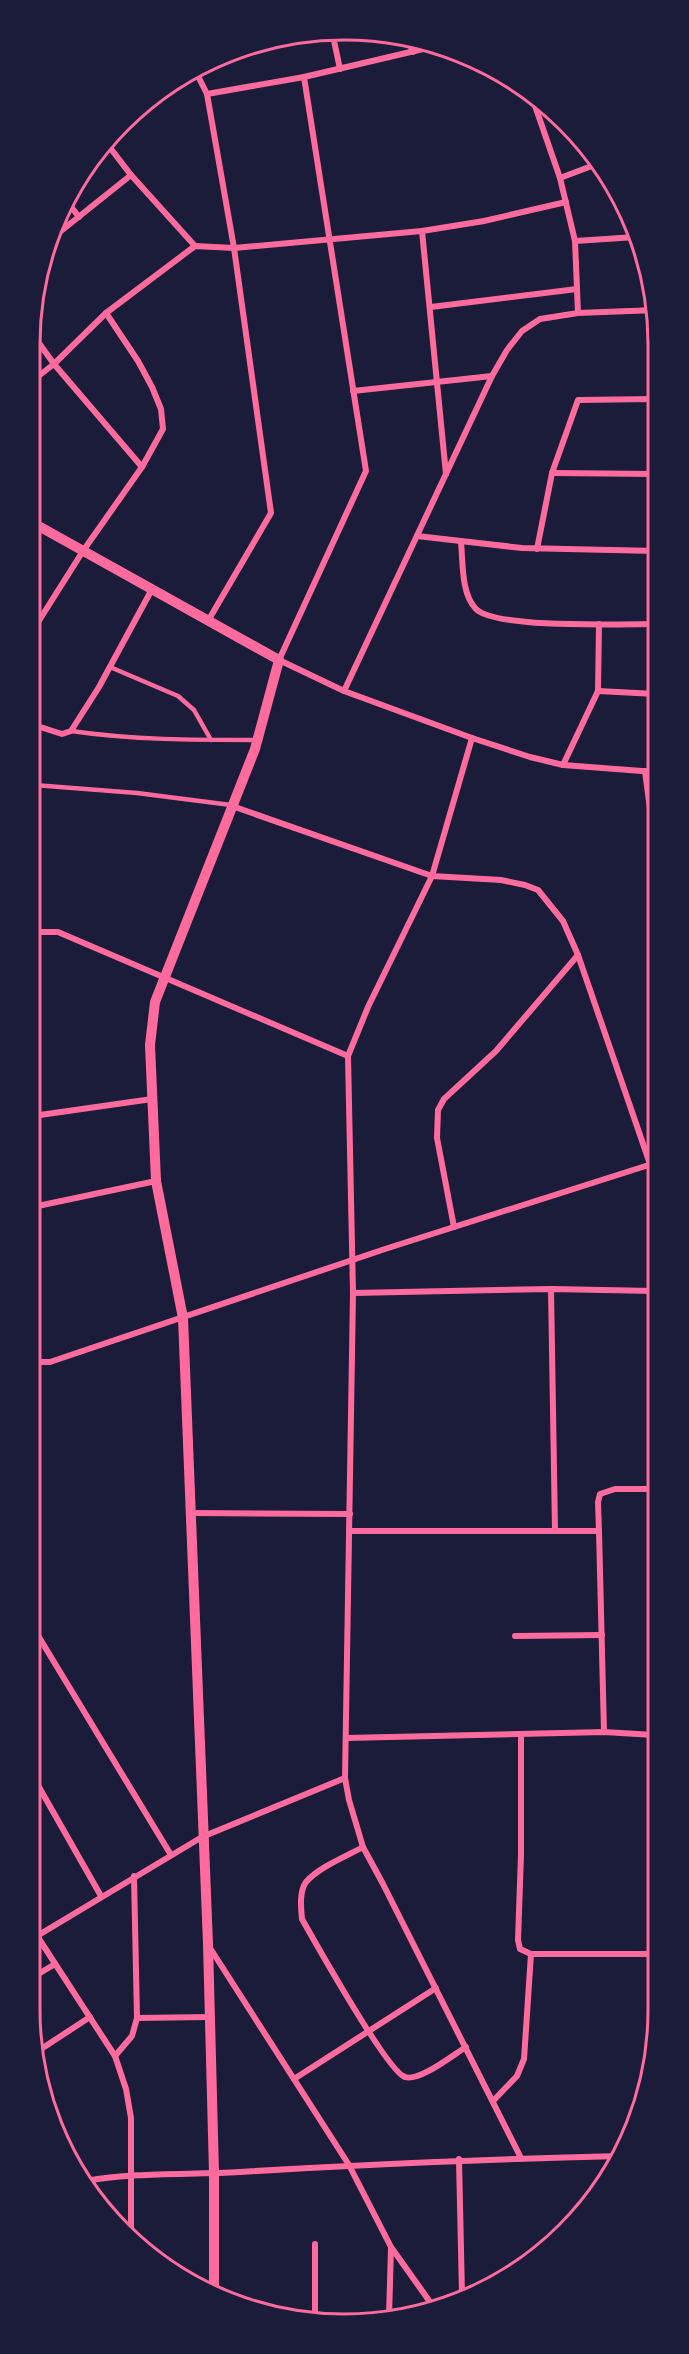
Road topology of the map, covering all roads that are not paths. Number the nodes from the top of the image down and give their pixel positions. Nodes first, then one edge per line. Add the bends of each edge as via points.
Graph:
1 (334, 41) edge
2 (411, 48) edge
3 (420, 50) edge
4 (413, 52) junction
5 (340, 69) junction
6 (304, 77) junction
7 (199, 78) edge
8 (207, 94) junction
9 (536, 108) edge
10 (111, 149) edge
11 (591, 166) edge
12 (131, 175) junction
13 (560, 178) junction
14 (566, 202) junction
15 (73, 209) edge
16 (79, 218) junction
17 (63, 229) edge
18 (422, 231) junction
19 (628, 237) edge
20 (330, 240) junction
21 (575, 241) junction
22 (195, 246) junction
23 (234, 248) junction
24 (577, 289) junction
25 (431, 307) junction
26 (647, 310) edge
27 (578, 313) junction
28 (106, 314) junction
29 (40, 345) edge
30 (54, 364) junction
31 (40, 375) edge
32 (492, 376) junction
33 (438, 381) junction
34 (354, 390) junction
35 (648, 399) edge
36 (142, 468) junction
37 (552, 473) junction
38 (648, 474) edge
39 (446, 475) junction
40 (40, 527) edge
41 (417, 536) junction
42 (461, 542) junction
43 (537, 549) junction
44 (82, 551) junction
45 (648, 551) edge
46 (151, 591) junction
47 (40, 619) edge
48 (207, 621) junction
49 (599, 624) junction
50 (648, 624) edge
51 (279, 660) junction
52 (110, 667) junction
53 (344, 691) junction
54 (598, 691) junction
55 (648, 694) edge
56 (40, 727) edge
57 (71, 731) junction
58 (472, 738) junction
59 (211, 740) junction
60 (257, 740) junction
61 (563, 765) junction
62 (645, 771) junction
63 (648, 771) edge
64 (40, 785) edge
65 (648, 794) edge
66 (231, 806) junction
67 (432, 876) junction
68 (40, 932) edge
69 (578, 956) junction
70 (163, 977) junction
71 (348, 1056) junction
72 (152, 1099) junction
73 (40, 1115) edge
74 (648, 1153) edge
75 (648, 1165) edge
76 (156, 1181) junction
77 (40, 1206) edge
78 (454, 1227) junction
79 (352, 1260) junction
80 (551, 1289) junction
81 (648, 1291) edge
82 (353, 1293) junction
83 (183, 1318) junction
84 (40, 1362) edge
85 (648, 1489) edge
86 (190, 1513) junction
87 (350, 1514) junction
88 (555, 1530) junction
89 (349, 1531) junction
90 (599, 1531) junction
91 (602, 1635) junction
92 (515, 1636) dead end
93 (40, 1639) edge
94 (604, 1732) junction
95 (521, 1734) junction
96 (648, 1735) edge
97 (346, 1738) junction
98 (345, 1778) junction
99 (40, 1789) edge
100 (202, 1837) junction
101 (363, 1847) junction
102 (171, 1855) junction
103 (134, 1876) junction
104 (101, 1896) junction
105 (40, 1934) edge
106 (40, 1942) edge
107 (208, 1944) junction
108 (531, 1954) junction
109 (648, 1954) edge
110 (55, 1964) junction
111 (40, 1973) edge
112 (436, 1988) junction
113 (90, 2017) junction
114 (210, 2017) junction
115 (137, 2018) junction
116 (369, 2032) junction
117 (466, 2047) junction
118 (43, 2048) edge
119 (115, 2056) junction
120 (294, 2079) junction
121 (493, 2101) junction
122 (611, 2156) edge
123 (521, 2158) junction
124 (459, 2159) junction
125 (349, 2165) junction
126 (214, 2173) junction
127 (132, 2175) junction
128 (93, 2180) edge
129 (131, 2225) edge
130 (315, 2244) dead end
131 (391, 2247) junction
132 (214, 2284) edge
133 (462, 2290) edge
134 (429, 2301) edge
135 (389, 2310) edge
136 (315, 2312) edge

1 - 5 street
2 - 4 street
3 - 4 street
4 - 5 street
5 - 6 street
6 - 8 street
6 - 20 street
7 - 8 street
8 - 23 street
9 - 13 street
10 - 12 street
11 - 13 street
12 - 16 street
12 - 22 street
13 - 14 street
14 - 18 street
14 - 21 street
15 - 16 street
16 - 17 street
18 - 20 street
18 - 25 street
19 - 21 street
20 - 23 street
20 - 34 street
21 - 24 street
22 - 23 street
22 - 28 street
23 - 48 street via 271,513
24 - 25 street
24 - 27 street
25 - 33 street
26 - 27 street
27 - 32 street via 540,319 522,332
28 - 30 street
28 - 36 street via 138,361 161,409 163,429
29 - 30 street
30 - 31 street
30 - 36 street
32 - 33 street
32 - 39 street
33 - 34 street
33 - 39 street
34 - 51 street via 366,471
35 - 37 street via 579,400
36 - 44 street
37 - 38 street
37 - 43 street
39 - 41 street
40 - 44 street
41 - 42 street
41 - 53 street
42 - 43 street
42 - 49 street via 465,583 475,608 482,613 516,621
43 - 45 street
44 - 46 street
44 - 47 street
46 - 48 street
46 - 52 street
48 - 51 street
49 - 50 street
49 - 54 street
51 - 53 street
51 - 60 street
52 - 57 street
52 - 59 lane via 178,696 194,710
53 - 58 street
54 - 55 street
54 - 61 street
56 - 57 street via 62,734
57 - 59 lane via 119,738
58 - 61 street
58 - 67 street
59 - 60 lane
60 - 66 street
61 - 62 street
62 - 63 street
62 - 65 street
64 - 66 lane
66 - 67 street
66 - 70 street
67 - 69 street via 501,880 538,890 563,921
67 - 71 street
68 - 70 street via 58,932
69 - 74 street
69 - 78 street via 496,1051 444,1099 438,1110 437,1138
70 - 71 street
70 - 72 street via 152,1021
71 - 79 street
72 - 73 street
72 - 76 street
75 - 78 street
76 - 77 street
76 - 83 street
78 - 79 street
79 - 82 street
79 - 83 street
80 - 81 street
80 - 82 street
80 - 88 street
82 - 87 street
83 - 84 street
83 - 86 street
85 - 90 street via 615,1489 600,1494
86 - 87 street
86 - 100 street
87 - 89 street
88 - 89 street
88 - 90 street
89 - 97 street
90 - 91 street
91 - 92 street
91 - 94 street
93 - 102 street
94 - 95 street
94 - 96 street
95 - 97 street
95 - 108 street via 518,1940 520,1949
97 - 98 street
98 - 100 street
98 - 101 street
99 - 104 street
100 - 102 street
100 - 107 street
101 - 112 street
101 - 116 street via 305,1883 300,1901 302,1919
102 - 103 street
103 - 104 street
103 - 115 street
104 - 105 street
106 - 110 street
107 - 114 street
107 - 120 street
108 - 109 street
108 - 121 street via 524,2059 517,2076
110 - 111 street
110 - 113 street
112 - 116 street
112 - 117 street
113 - 118 street
113 - 119 street
114 - 115 street
114 - 126 street
115 - 119 street via 132,2036
116 - 117 street via 405,2078 419,2077
116 - 120 street
117 - 121 street
119 - 127 street via 131,2118
120 - 125 street
121 - 123 street
122 - 123 street
123 - 124 street
124 - 125 street
124 - 133 street
125 - 126 street
125 - 131 street
126 - 127 street
126 - 132 street
127 - 128 street
127 - 129 street
130 - 136 street
131 - 134 street
131 - 135 street

